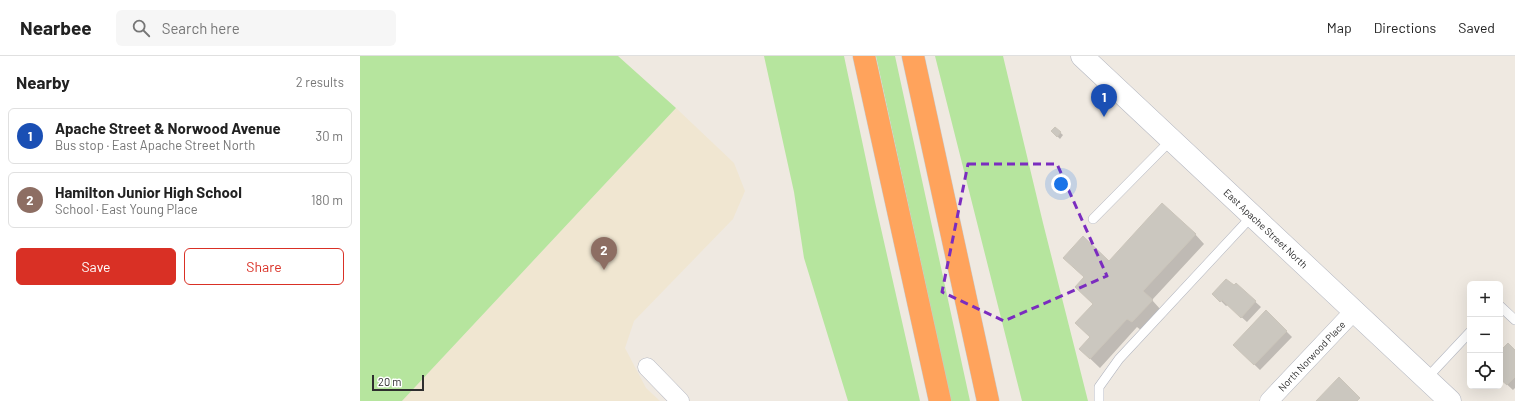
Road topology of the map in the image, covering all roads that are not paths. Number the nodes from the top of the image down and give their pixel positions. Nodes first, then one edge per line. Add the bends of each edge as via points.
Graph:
1 (864, 56) edge
2 (913, 56) edge
3 (1082, 56) edge
4 (1171, 140) junction
5 (1252, 216) junction
6 (1093, 219) dead end
7 (1503, 309) edge
8 (1354, 311) junction
9 (1515, 320) edge
10 (972, 326) junction
11 (1467, 335) edge
12 (648, 367) dead end
13 (1426, 378) junction
14 (680, 401) edge
15 (940, 401) edge
16 (988, 401) edge
17 (998, 401) edge
18 (1099, 401) edge
19 (1269, 401) edge
20 (1450, 401) edge

1 - 15 highway
2 - 10 highway
3 - 4 main road, East Apache Street North
4 - 5 main road, East Apache Street North
4 - 6 lane
5 - 8 main road, East Apache Street North
5 - 18 lane via 1119,358 1099,387
7 - 9 lane
8 - 13 main road, East Apache Street North
8 - 19 street, North Norwood Place
10 - 16 highway
10 - 17 highway
11 - 13 lane
12 - 14 street
13 - 20 main road, East Apache Street North

